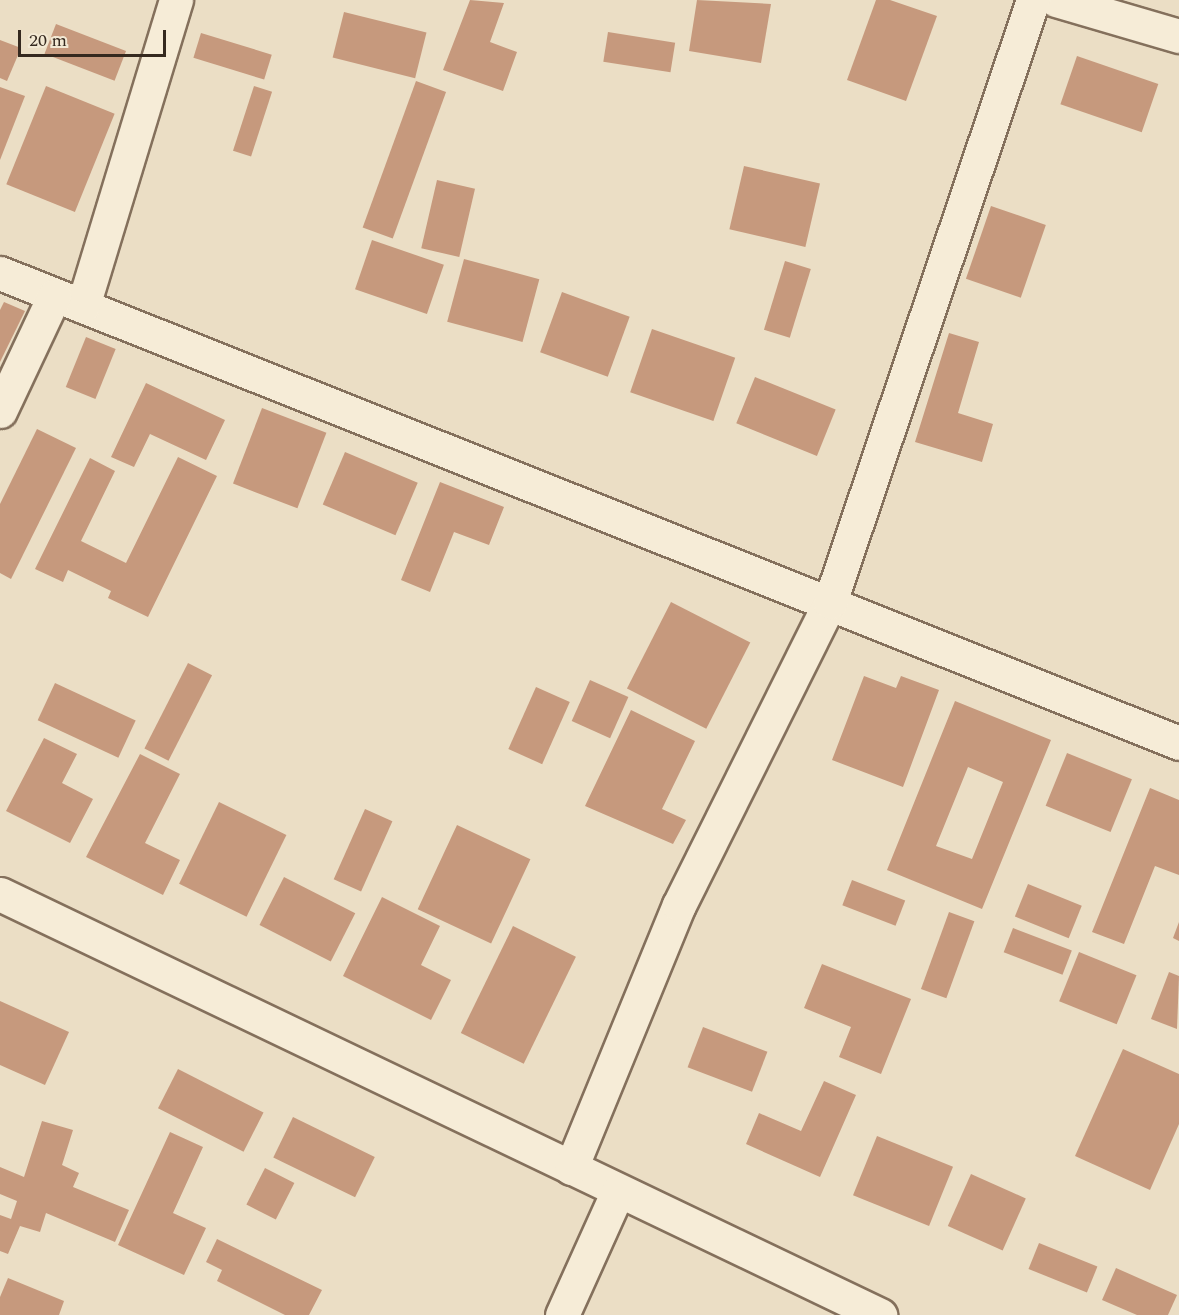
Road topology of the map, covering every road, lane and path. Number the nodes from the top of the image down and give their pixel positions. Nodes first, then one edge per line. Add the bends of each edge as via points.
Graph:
1 (176, 0) edge
2 (1033, 0) edge
3 (1056, 0) edge
4 (1179, 36) edge
5 (0, 273) edge
6 (69, 301) junction
7 (0, 411) edge
8 (830, 602) junction
9 (1179, 743) edge
10 (0, 894) edge
11 (571, 1168) junction
12 (618, 1191) junction
13 (562, 1315) edge
14 (880, 1315) edge

1 - 6 street
2 - 8 street
3 - 4 street
5 - 6 street
6 - 7 street
6 - 8 street
8 - 9 street
8 - 11 street via 679,904
10 - 11 street
11 - 12 street
12 - 13 street
12 - 14 street

